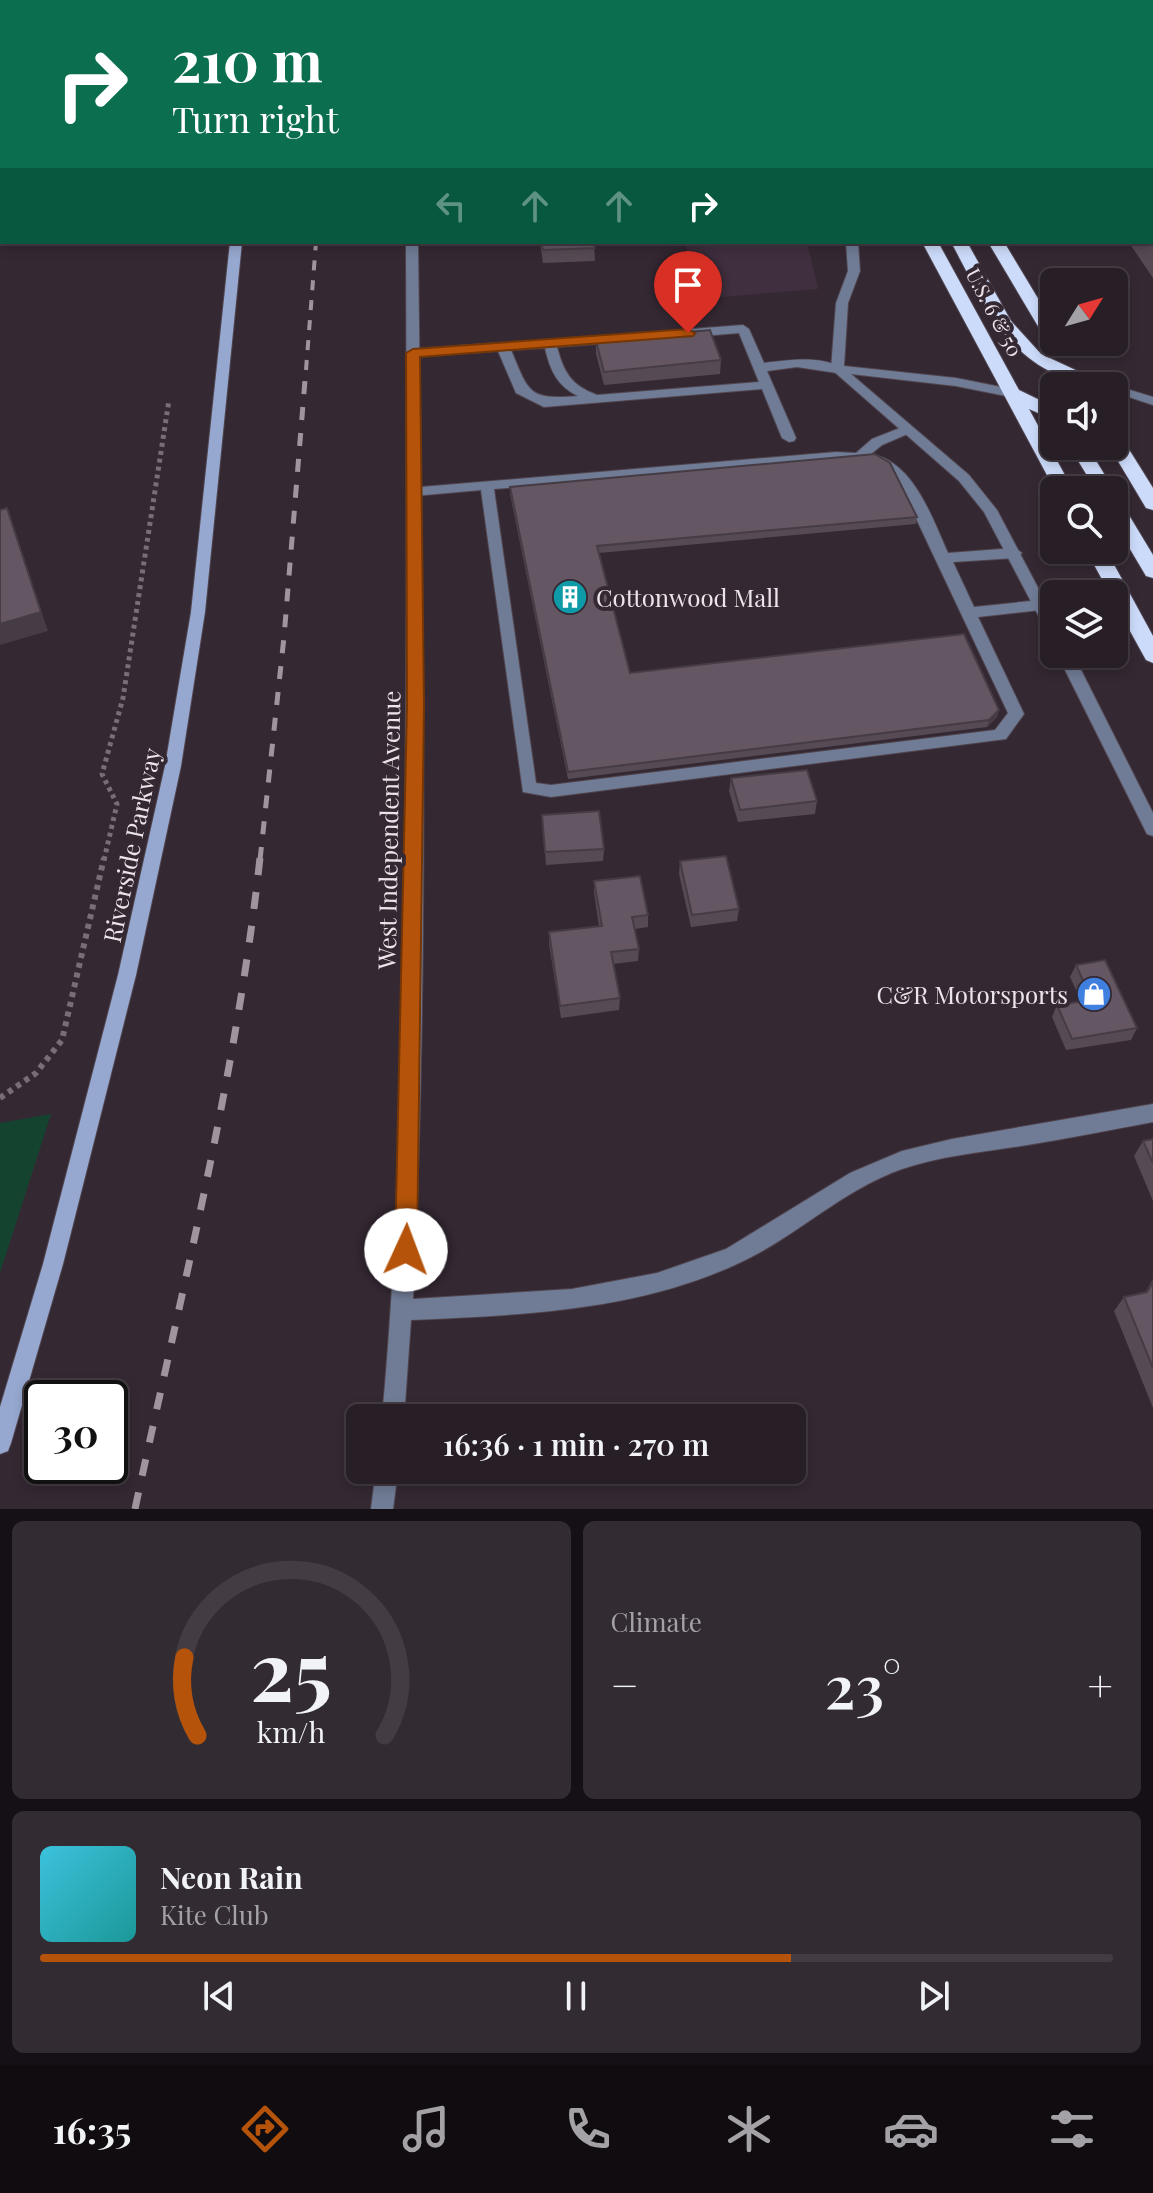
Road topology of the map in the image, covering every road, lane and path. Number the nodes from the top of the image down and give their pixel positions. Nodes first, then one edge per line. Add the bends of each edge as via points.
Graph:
1 (236, 244) edge
2 (412, 244) edge
3 (852, 244) edge
4 (931, 244) edge
5 (960, 244) edge
6 (997, 244) edge
7 (1040, 315) edge
8 (683, 333) edge
9 (654, 336) edge
10 (550, 344) junction
11 (503, 347) junction
12 (413, 353) junction
13 (759, 368) junction
14 (837, 369) junction
15 (1061, 372) edge
16 (766, 385) junction
17 (1011, 393) junction
18 (1128, 393) edge
19 (169, 400) dead end
20 (599, 400) junction
21 (1153, 401) edge
22 (1040, 407) edge
23 (905, 430) junction
24 (789, 438) dead end
25 (858, 458) junction
26 (1127, 460) edge
27 (1056, 476) edge
28 (487, 487) junction
29 (414, 491) junction
30 (1153, 504) edge
31 (1128, 529) edge
32 (1015, 553) junction
33 (944, 558) junction
34 (1104, 564) edge
35 (1153, 571) edge
36 (1040, 603) edge
37 (1040, 605) edge
38 (969, 613) junction
39 (1153, 655) edge
40 (1072, 668) edge
41 (1153, 829) edge
42 (0, 1098) edge
43 (1153, 1113) edge
44 (404, 1310) junction
45 (394, 1404) edge
46 (0, 1443) edge
47 (385, 1484) edge
48 (382, 1509) edge

1 - 46 main road, Riverside Parkway via 198,612 173,766 127,975 53,1264
2 - 12 street, West Independent Avenue
3 - 14 street via 854,271 842,303
4 - 17 highway, U.S. 6 & 50
5 - 15 highway via 1004,323 1035,358
6 - 7 highway, U.S. 6 & 50
8 - 13 street via 743,329
9 - 10 street
10 - 11 street
10 - 20 street via 561,380 571,390
11 - 12 street
11 - 20 street via 521,390 533,399
12 - 29 street, West Independent Avenue
13 - 14 street via 797,363
13 - 16 street
14 - 17 street
14 - 23 street
16 - 20 street
16 - 24 street
17 - 22 highway
17 - 27 highway, U.S. 6 & 50
18 - 21 street
19 - 42 path via 123,698 102,774 117,804 62,1040 47,1065
23 - 25 street via 877,442
23 - 32 street via 964,478
25 - 28 street
25 - 33 street via 879,460 894,471
26 - 30 highway
28 - 29 street
28 - 38 street via 529,788 551,791 1000,735 1016,714
29 - 44 street, West Independent Avenue via 416,675
31 - 35 highway
32 - 33 street
32 - 36 street
33 - 38 street
34 - 39 highway
37 - 38 street
40 - 41 street
43 - 44 street via 902,1160 842,1188 731,1257 688,1274 516,1306
44 - 45 street, West Independent Avenue
47 - 48 street

